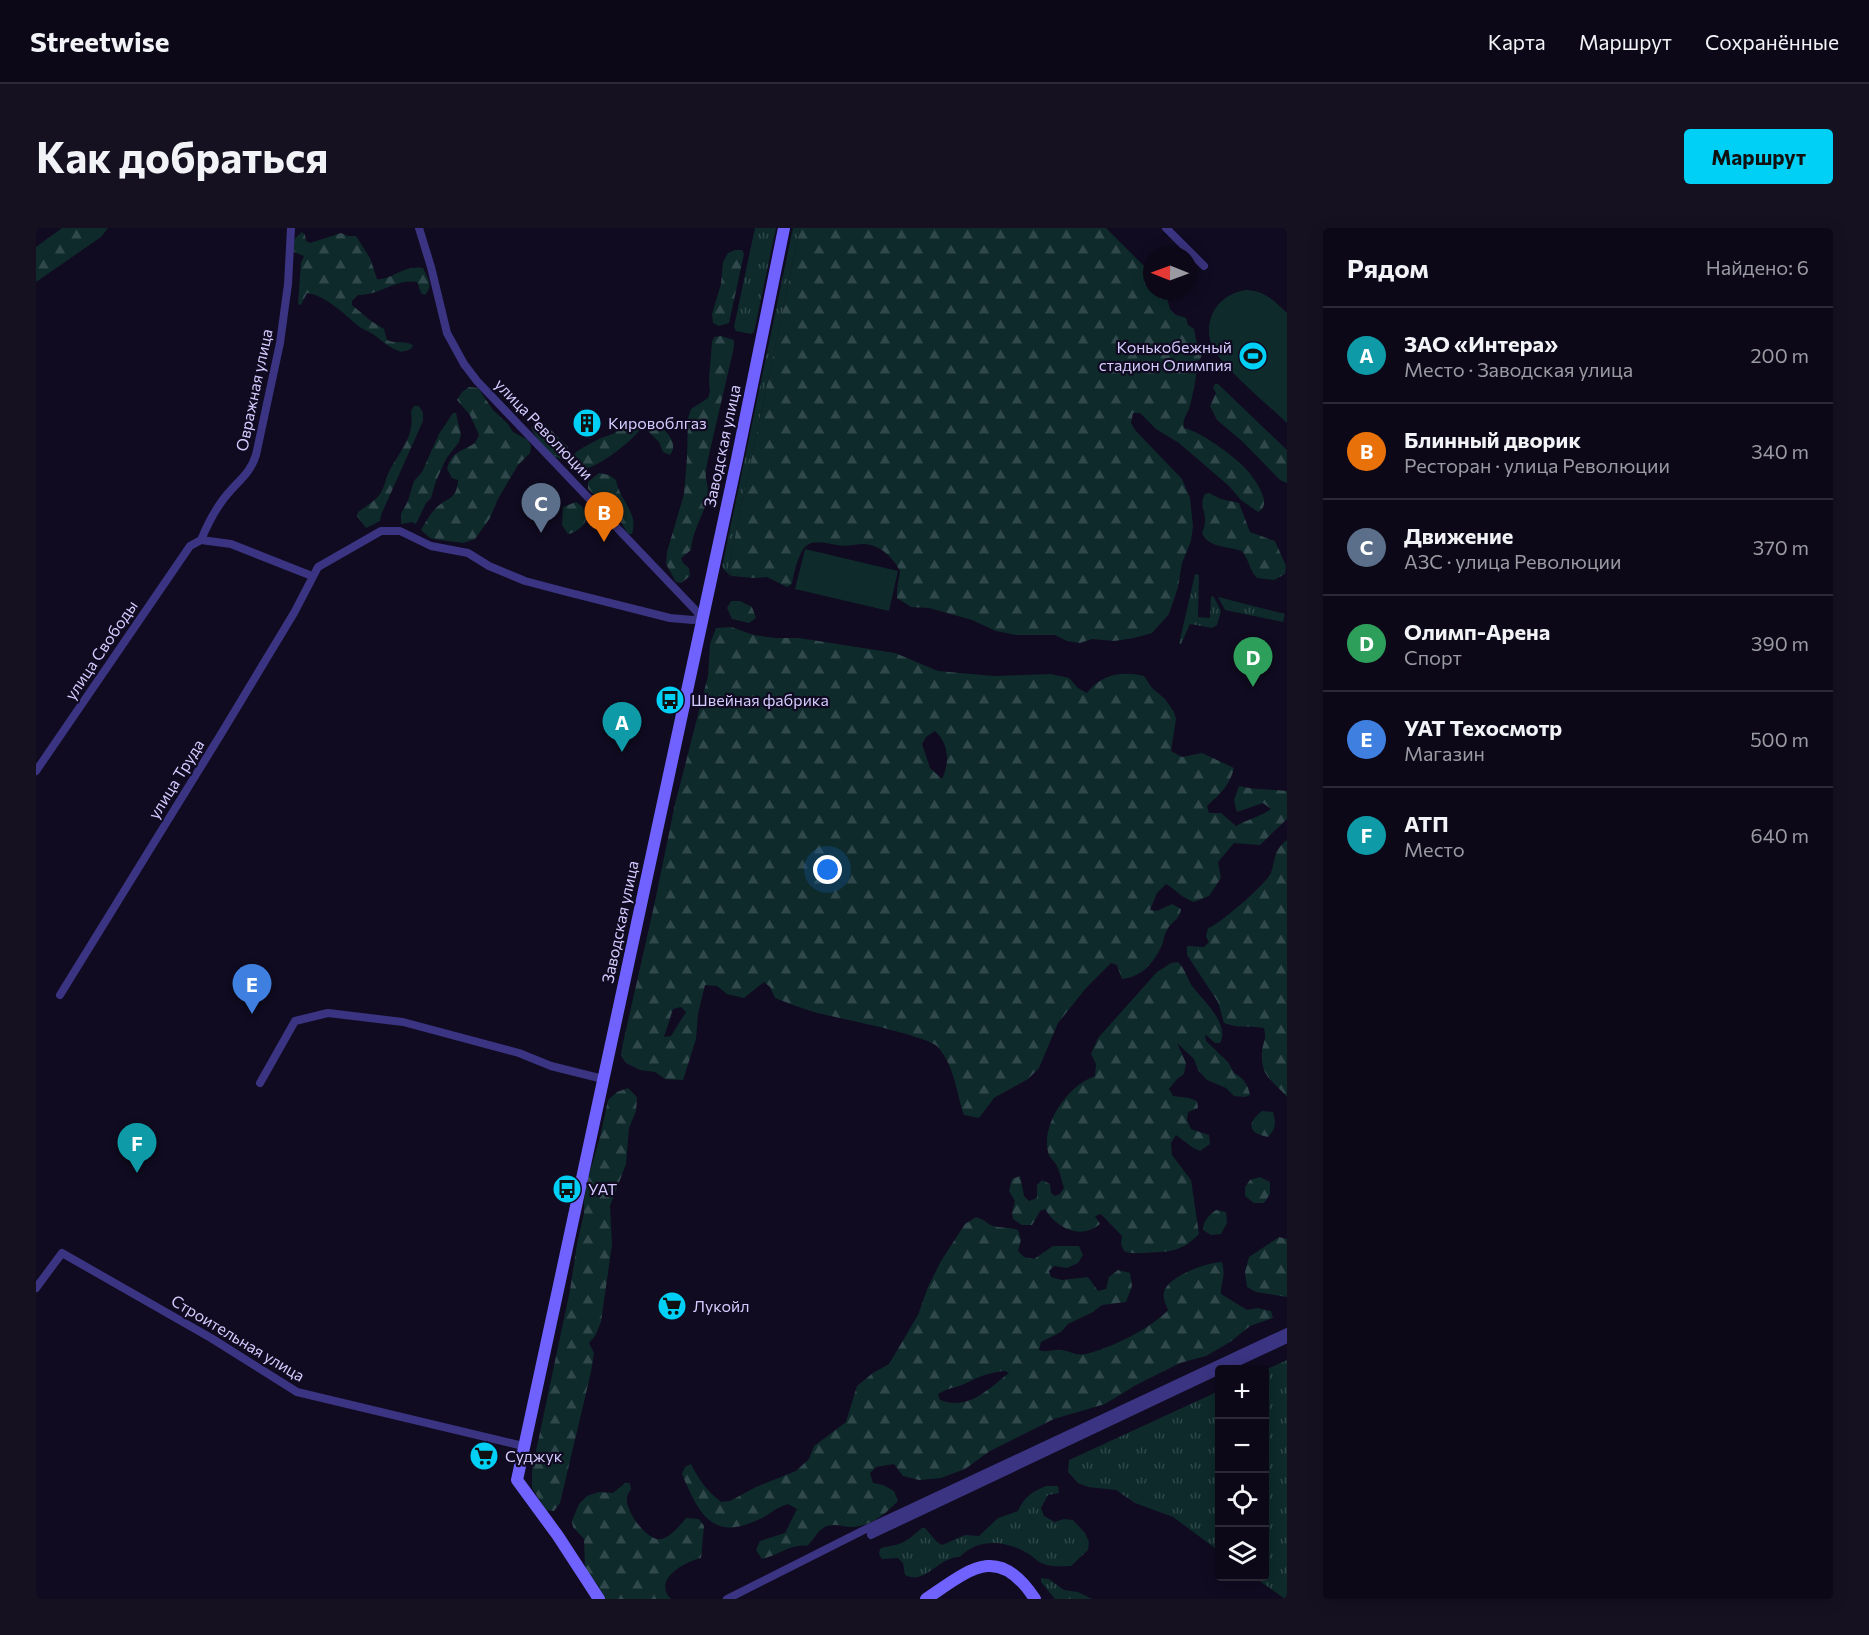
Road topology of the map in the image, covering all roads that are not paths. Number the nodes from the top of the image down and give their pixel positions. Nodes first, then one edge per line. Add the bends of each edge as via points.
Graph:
1 (291, 228) edge
2 (419, 228) edge
3 (784, 228) edge
4 (1166, 228) edge
5 (1204, 266) dead end
6 (201, 540) junction
7 (312, 576) junction
8 (702, 617) junction
9 (36, 771) edge
10 (60, 995) dead end
11 (603, 1079) junction
12 (260, 1083) dead end
13 (36, 1288) edge
14 (1287, 1332) edge
15 (1287, 1338) edge
16 (1230, 1365) edge
17 (1215, 1372) edge
18 (523, 1446) junction
19 (1005, 1472) junction
20 (925, 1503) junction
21 (871, 1535) dead end
22 (599, 1599) edge
23 (727, 1599) edge
24 (926, 1599) edge
25 (1035, 1599) edge

1 - 6 street, Овражная улица via 280,343 253,467 223,501
2 - 8 street, улица Революции via 447,333 464,364
3 - 8 main road, Заводская улица
4 - 5 street
6 - 7 street via 241,547
6 - 9 street, улица Свободы via 190,546
7 - 8 street via 318,567 381,531 400,531 431,546 468,553 489,566 563,591 670,618
7 - 10 street, улица Труда via 294,613
8 - 11 main road, Заводская улица
11 - 12 street via 422,1025 328,1013 295,1021
11 - 18 main road, Заводская улица
13 - 18 street, Строительная улица via 62,1253 297,1392
14 - 20 street
15 - 16 street
17 - 19 street
18 - 22 main road, Заводская улица via 517,1480
19 - 20 street
19 - 21 street
20 - 23 street
24 - 25 main road via 975,1568 992,1566 1009,1570

